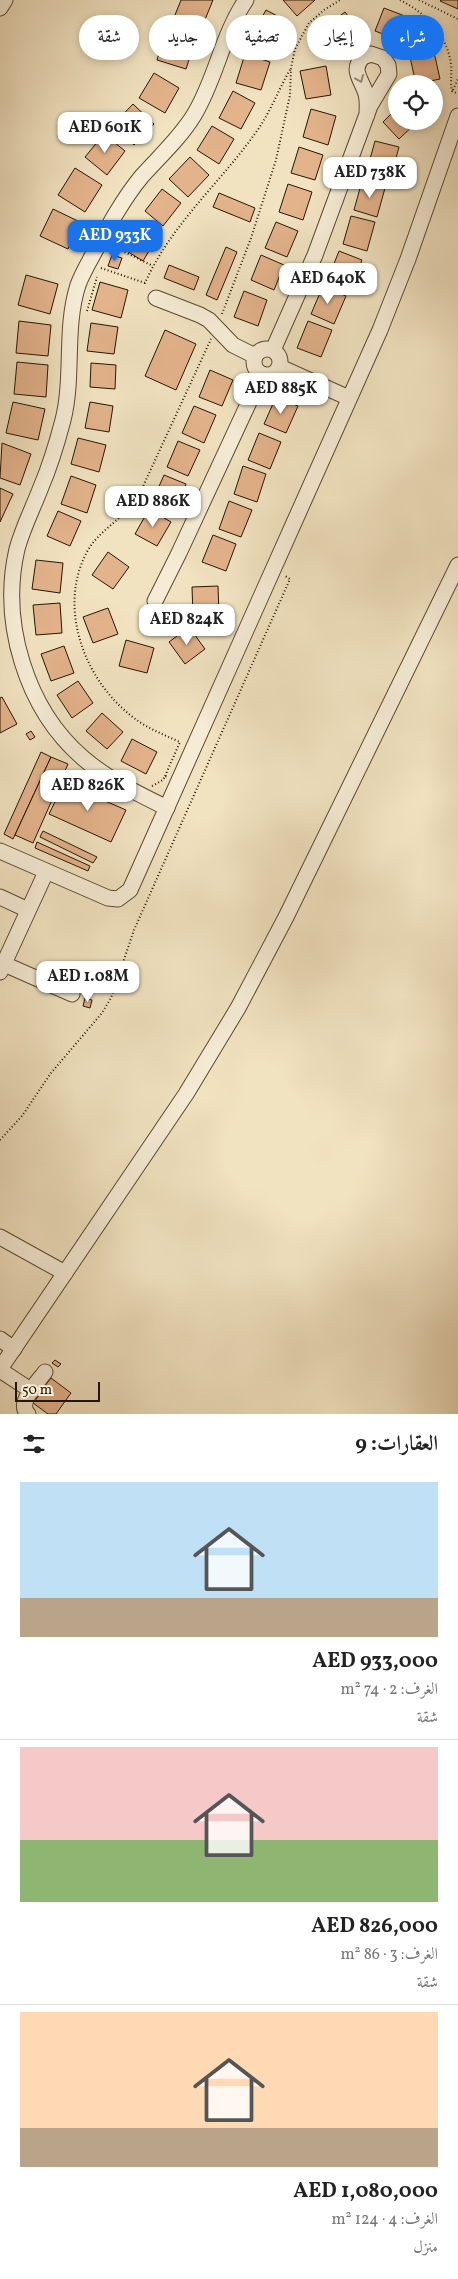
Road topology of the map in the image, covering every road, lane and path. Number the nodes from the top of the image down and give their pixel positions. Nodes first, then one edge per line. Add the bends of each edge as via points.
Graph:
1 (5, 0) edge
2 (246, 0) edge
3 (340, 0) edge
4 (400, 0) edge
5 (419, 0) edge
6 (0, 8) edge
7 (458, 19) edge
8 (291, 68) junction
9 (458, 79) edge
10 (452, 91) junction
11 (458, 94) edge
12 (367, 115) dead end
13 (458, 116) edge
14 (111, 245) dead end
15 (153, 266) junction
16 (156, 298) dead end
17 (86, 315) dead end
18 (216, 328) junction
19 (273, 350) junction
20 (255, 356) junction
21 (280, 367) junction
22 (262, 374) junction
23 (349, 398) junction
24 (458, 565) edge
25 (274, 568) junction
26 (154, 601) dead end
27 (165, 776) junction
28 (179, 782) junction
29 (151, 787) dead end
30 (167, 808) junction
31 (0, 851) edge
32 (46, 872) junction
33 (0, 898) edge
34 (28, 910) junction
35 (2, 968) edge
36 (72, 994) dead end
37 (0, 1140) edge
38 (0, 1237) edge
39 (65, 1273) junction
40 (0, 1339) edge
41 (14, 1349) junction
42 (0, 1370) edge
43 (45, 1372) dead end
44 (32, 1391) junction
45 (28, 1414) edge

1 - 6 street
2 - 30 street via 232,24 211,81 193,117 120,205 78,285 64,416 12,571 14,630 19,659 52,725 83,758 116,781
3 - 8 path via 306,27 295,49
4 - 10 path via 419,12 442,37 450,57
5 - 7 path
8 - 15 path via 255,135 181,223
8 - 18 path via 290,96 276,160 252,238
9 - 10 path
10 - 11 path
12 - 19 street via 315,255
13 - 23 street via 394,294
14 - 15 path
15 - 17 path via 145,283 100,267
16 - 18 street via 200,315
18 - 20 street via 233,345
18 - 27 path via 139,495 89,548 77,580 74,606 77,630 85,653 103,687 135,718 180,742
19 - 20 street via 262,350
19 - 21 street via 280,357
20 - 22 street via 255,367
21 - 22 street via 272,374
21 - 23 street
22 - 26 street
23 - 25 street
24 - 39 street via 290,909 238,1008 186,1094
25 - 28 street
25 - 37 path via 290,579 134,930 111,998 22,1116
27 - 28 path
27 - 29 path
28 - 30 street
30 - 32 street via 130,890 123,897 108,898
31 - 32 street
32 - 34 street
33 - 34 street
34 - 35 street
35 - 36 street
38 - 39 street
39 - 41 street
40 - 41 street
41 - 42 street
42 - 44 street
43 - 44 street
44 - 45 street via 23,1403

